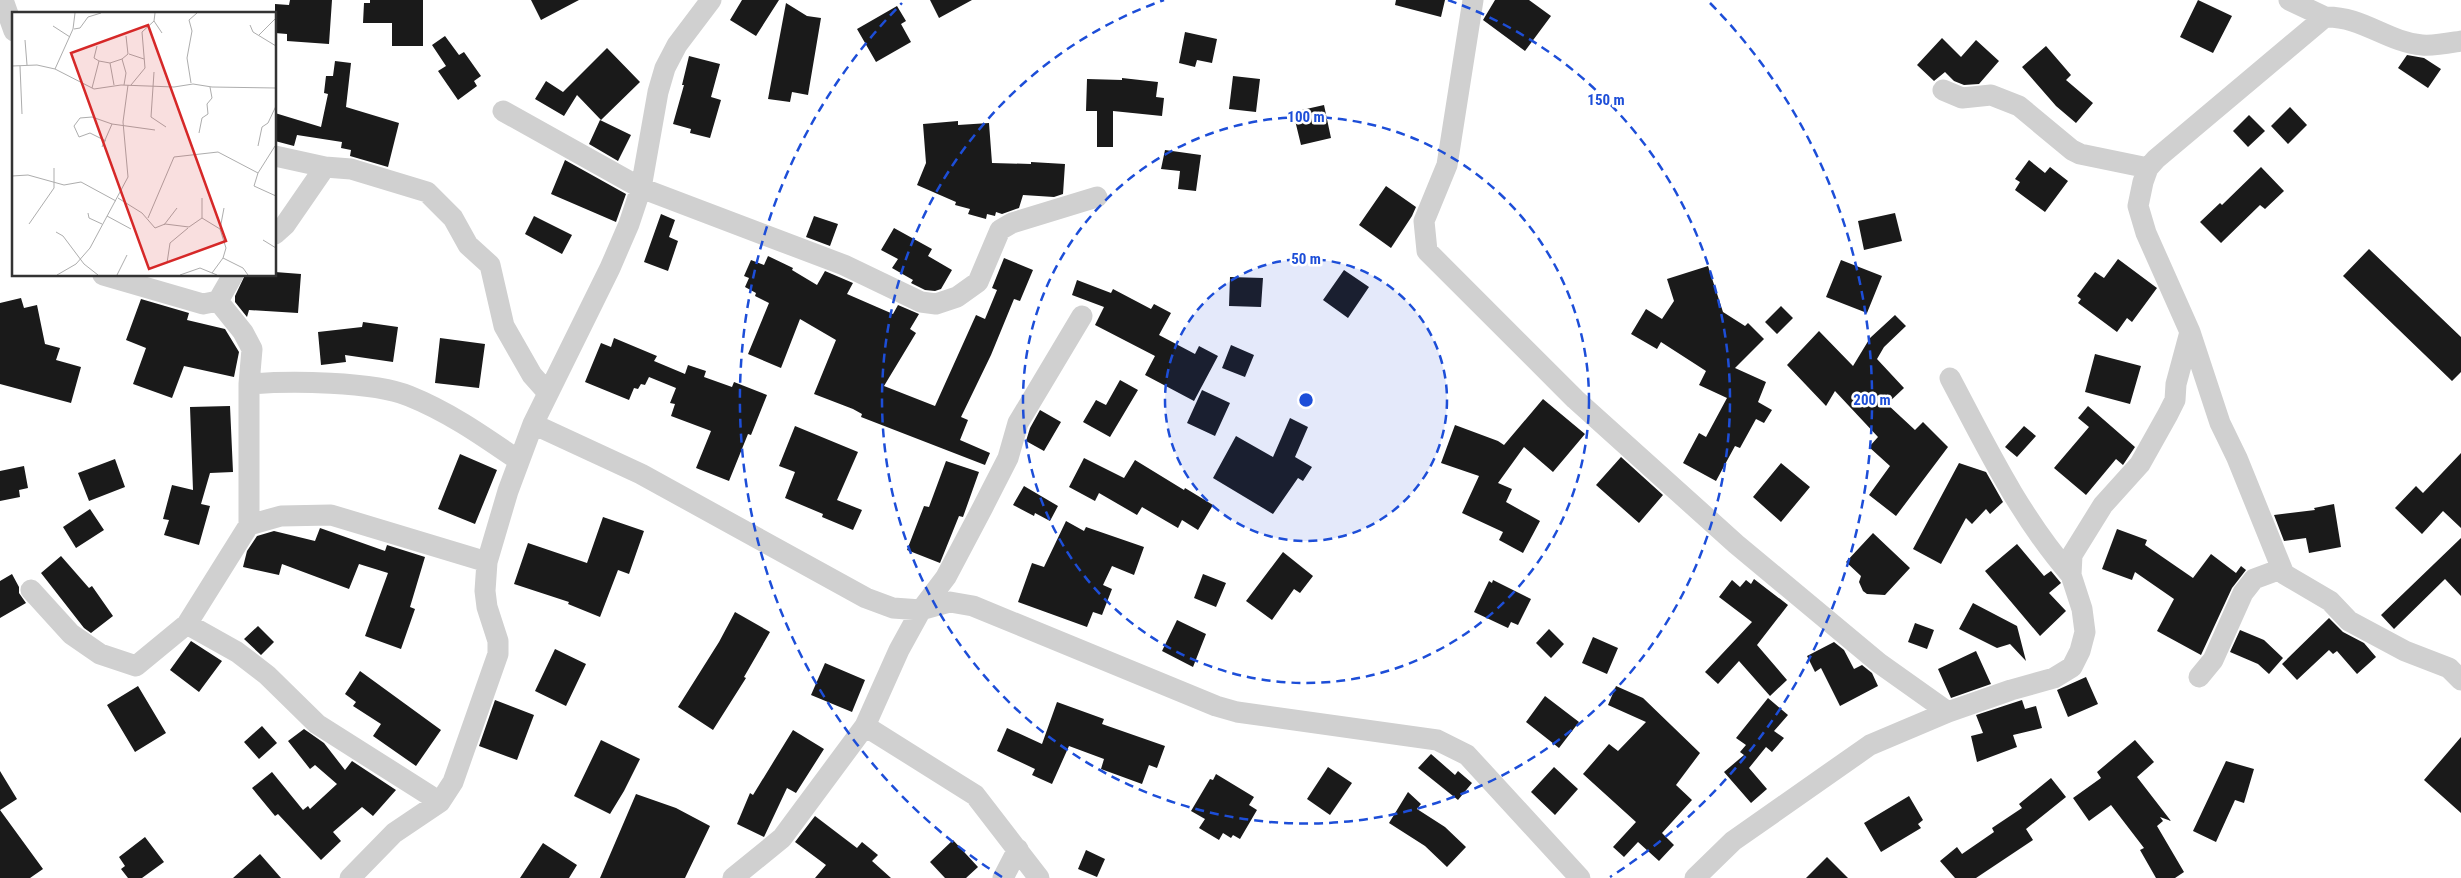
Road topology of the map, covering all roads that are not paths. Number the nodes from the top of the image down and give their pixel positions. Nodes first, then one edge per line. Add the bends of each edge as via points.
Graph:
1 (3, 0) edge
2 (711, 0) edge
3 (1473, 0) edge
4 (2289, 0) edge
5 (2325, 17) junction
6 (12, 25) edge
7 (2461, 41) edge
8 (1944, 90) dead end
9 (503, 111) dead end
10 (276, 156) edge
11 (325, 167) junction
12 (2148, 168) junction
13 (641, 188) junction
14 (1097, 197) dead end
15 (276, 233) edge
16 (106, 276) edge
17 (232, 276) edge
18 (218, 301) junction
19 (1082, 316) dead end
20 (2190, 332) junction
21 (1950, 378) dead end
22 (249, 384) junction
23 (548, 393) junction
24 (533, 424) junction
25 (518, 460) junction
26 (249, 525) junction
27 (487, 562) junction
28 (2281, 569) junction
29 (2071, 575) junction
30 (31, 590) dead end
31 (921, 610) junction
32 (187, 624) junction
33 (2199, 677) dead end
34 (2461, 680) edge
35 (1948, 712) junction
36 (865, 726) junction
37 (440, 802) junction
38 (1018, 849) junction
39 (350, 878) edge
40 (733, 878) edge
41 (1003, 878) edge
42 (1039, 878) edge
43 (1580, 878) edge
44 (1695, 878) edge

1 - 6 street
2 - 13 street via 665,68
3 - 35 street via 1447,164 1424,221 1427,251 1575,399 1736,544 1879,662
4 - 5 street
5 - 7 street via 2358,21 2421,44
5 - 12 street
8 - 12 street via 1962,98 1981,95 2019,106 2080,154
9 - 13 street
10 - 11 street
11 - 15 street
11 - 23 street via 351,169 427,192 452,218 468,245 490,265 504,326 532,375
12 - 20 street via 2138,206 2146,233
13 - 14 street via 844,266 920,302 936,304 957,297 978,282 1000,230 1012,223
13 - 23 street via 610,268
16 - 18 street via 203,304
17 - 18 street
18 - 22 street via 252,349
19 - 31 street via 1018,423 1008,458 946,577
20 - 28 street via 2220,423
20 - 29 street via 2175,400 2140,464 2103,505 2083,536 2072,555
21 - 29 street via 1994,461 2049,550
22 - 25 street via 366,386 408,395 460,421
22 - 26 street
23 - 24 street
24 - 25 street
24 - 31 street via 641,474 866,598 893,608
25 - 27 street
26 - 27 street via 281,516 330,515
26 - 32 street
27 - 37 street via 485,591 498,641 498,654 453,782
28 - 33 street via 2254,579 2243,593 2213,660
28 - 34 street via 2286,577 2330,601 2349,621 2449,668
29 - 35 street via 2082,609 2085,632 2072,667 2054,678
30 - 32 street via 71,634 100,654 136,666
31 - 36 street
31 - 43 street via 950,602 973,606 1223,708 1437,740 1452,746 1473,761
32 - 37 street via 238,652 267,675 317,724
35 - 44 street via 1870,745 1733,841
36 - 38 street via 975,795
36 - 40 street via 782,838
37 - 39 street via 394,833
38 - 41 street
38 - 42 street

